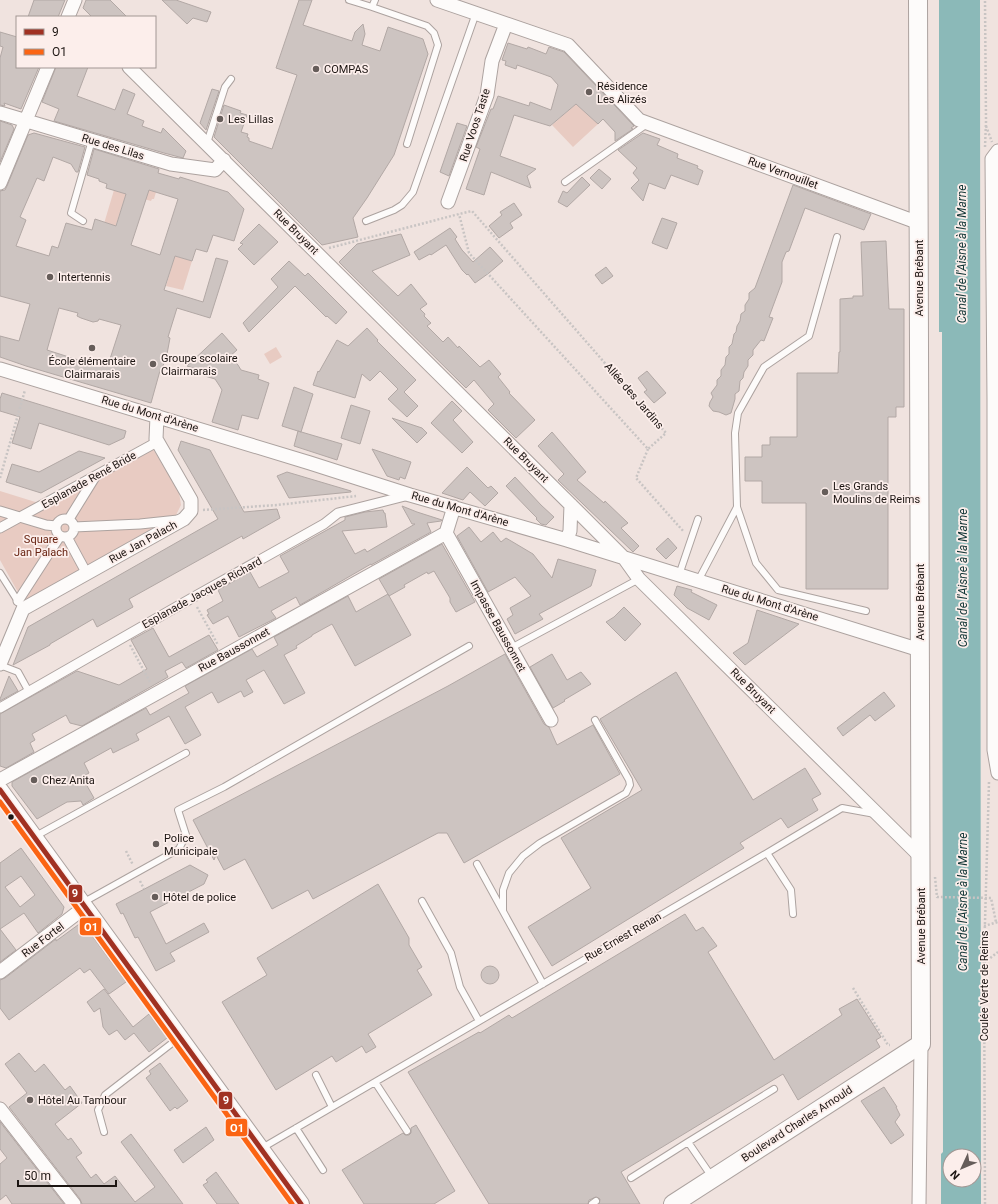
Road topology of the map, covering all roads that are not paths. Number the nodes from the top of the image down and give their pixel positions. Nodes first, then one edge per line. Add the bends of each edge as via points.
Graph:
1 (349, 0) edge
2 (375, 0) edge
3 (437, 0) edge
4 (918, 0) edge
5 (372, 7) junction
6 (476, 13) junction
7 (506, 24) junction
8 (48, 68) edge
9 (130, 68) edge
10 (231, 79) dead end
11 (0, 113) edge
12 (26, 120) junction
13 (648, 123) junction
14 (92, 140) junction
15 (206, 143) junction
16 (407, 144) dead end
17 (997, 151) edge
18 (224, 160) junction
19 (565, 182) dead end
20 (0, 183) edge
21 (448, 202) dead end
22 (83, 221) dead end
23 (366, 221) dead end
24 (919, 223) junction
25 (837, 237) dead end
26 (0, 369) edge
27 (996, 397) edge
28 (157, 416) junction
29 (158, 442) junction
30 (96, 475) junction
31 (410, 495) junction
32 (571, 505) junction
33 (454, 507) junction
34 (737, 507) junction
35 (0, 511) edge
36 (188, 515) junction
37 (20, 517) junction
38 (698, 519) dead end
39 (71, 523) junction
40 (56, 526) junction
41 (0, 528) edge
42 (446, 533) junction
43 (64, 537) junction
44 (567, 540) junction
45 (624, 558) junction
46 (0, 573) edge
47 (87, 574) junction
48 (679, 575) junction
49 (639, 579) junction
50 (698, 581) junction
51 (2, 583) edge
52 (20, 605) junction
53 (866, 611) dead end
54 (469, 646) dead end
55 (511, 648) junction
56 (920, 650) junction
57 (0, 664) edge
58 (29, 692) junction
59 (0, 708) edge
60 (551, 720) dead end
61 (595, 720) dead end
62 (186, 753) dead end
63 (993, 775) edge
64 (0, 780) edge
65 (0, 790) edge
66 (878, 815) junction
67 (34, 837) junction
68 (766, 853) junction
69 (920, 856) junction
70 (477, 864) dead end
71 (422, 901) dead end
72 (84, 905) junction
73 (503, 910) junction
74 (793, 914) dead end
75 (0, 972) edge
76 (543, 984) junction
77 (479, 1021) junction
78 (180, 1037) junction
79 (921, 1044) junction
80 (316, 1075) dead end
81 (375, 1082) junction
82 (774, 1089) dead end
83 (332, 1107) junction
84 (0, 1109) edge
85 (296, 1128) junction
86 (407, 1131) dead end
87 (104, 1132) dead end
88 (688, 1142) junction
89 (261, 1149) junction
90 (323, 1170) dead end
91 (631, 1178) dead end
92 (713, 1179) junction
93 (74, 1204) edge
94 (301, 1204) edge
95 (673, 1204) edge
96 (919, 1204) edge

1 - 5 lane
2 - 5 lane
3 - 6 street, Rue Vernouillet
4 - 24 main road, Avenue Brébant
5 - 16 lane via 427,26 434,33 438,45
6 - 7 street, Rue Vernouillet
6 - 23 lane via 413,192 394,210
7 - 13 street, Rue Vernouillet via 568,45 639,120
7 - 21 street, Rue Voos Taste via 492,61 487,95
8 - 12 street
9 - 15 street, Rue Bruyant
10 - 15 lane via 225,87
11 - 12 street, Rue des Lilas
12 - 14 street, Rue des Lilas
12 - 20 street
13 - 19 lane
13 - 24 street, Rue Vernouillet
14 - 18 street, Rue des Lilas via 171,164 215,170
14 - 22 lane via 71,214
15 - 18 street, Rue Bruyant
17 - 27 street via 992,159
18 - 32 street, Rue Bruyant
24 - 56 main road, Avenue Brébant
25 - 34 lane via 809,336 764,367 738,413 735,433
26 - 28 street, Rue du Mont d'Arène
27 - 63 street
28 - 29 street
28 - 31 street, Rue du Mont d'Arène
29 - 30 street, Esplanade René Bride
29 - 36 street via 191,500
30 - 37 street, Esplanade René Bride
30 - 39 street
31 - 33 street, Rue du Mont d'Arène
31 - 58 street, Esplanade Jacques Richard via 338,513 324,524
32 - 44 street
32 - 45 street, Rue Bruyant
33 - 42 street
33 - 44 street, Rue du Mont d'Arène
34 - 50 lane
34 - 53 lane via 756,563 778,590
35 - 37 street, Esplanade René Bride
36 - 39 street via 140,524
36 - 47 street, Rue Jan Palach
37 - 40 street, Esplanade René Bride
37 - 41 street, Esplanade René Bride
38 - 48 lane
39 - 40 street via 61,520
39 - 43 street via 73,532
40 - 43 street via 56,532
42 - 55 street, Impasse Baussonnet
42 - 64 street, Rue Baussonnet
43 - 47 street
43 - 52 street
44 - 45 street, Rue du Mont d'Arène
45 - 48 street, Rue du Mont d'Arène
45 - 49 street, Rue Bruyant
46 - 51 lane
47 - 52 street, Rue Jan Palach
48 - 50 street, Rue du Mont d'Arène
49 - 55 lane
49 - 66 street, Rue Bruyant
50 - 56 street, Rue du Mont d'Arène
51 - 52 lane
52 - 57 street
54 - 72 lane via 224,787 178,810 186,835 179,849
55 - 60 street, Impasse Baussonnet
56 - 69 main road, Avenue Brébant
57 - 58 lane via 18,672
58 - 59 street, Esplanade Jacques Richard
61 - 73 lane via 630,786 626,793 540,843 523,856 509,873 503,890
62 - 67 lane
65 - 67 street
66 - 68 lane, Rue Ernest Renan via 842,808
66 - 69 street, Rue Bruyant
67 - 72 street
68 - 74 lane via 791,890
68 - 76 lane, Rue Ernest Renan
69 - 79 main road, Avenue Brébant
70 - 73 lane
71 - 77 lane via 451,953 460,987
72 - 75 street, Rue Fortel
72 - 78 street
73 - 76 lane
76 - 77 lane, Rue Ernest Renan
77 - 81 lane, Rue Ernest Renan
78 - 87 lane via 105,1095 98,1110
78 - 89 street
79 - 92 main road, Boulevard Charles Arnould
79 - 96 street, Avenue Brébant
80 - 83 lane
81 - 83 lane, Rue Ernest Renan
81 - 86 lane
82 - 88 lane
83 - 85 lane, Rue Ernest Renan
84 - 93 street
85 - 89 lane, Rue Ernest Renan
85 - 90 lane
88 - 91 lane
88 - 92 lane
89 - 94 street
92 - 95 main road, Boulevard Charles Arnould

